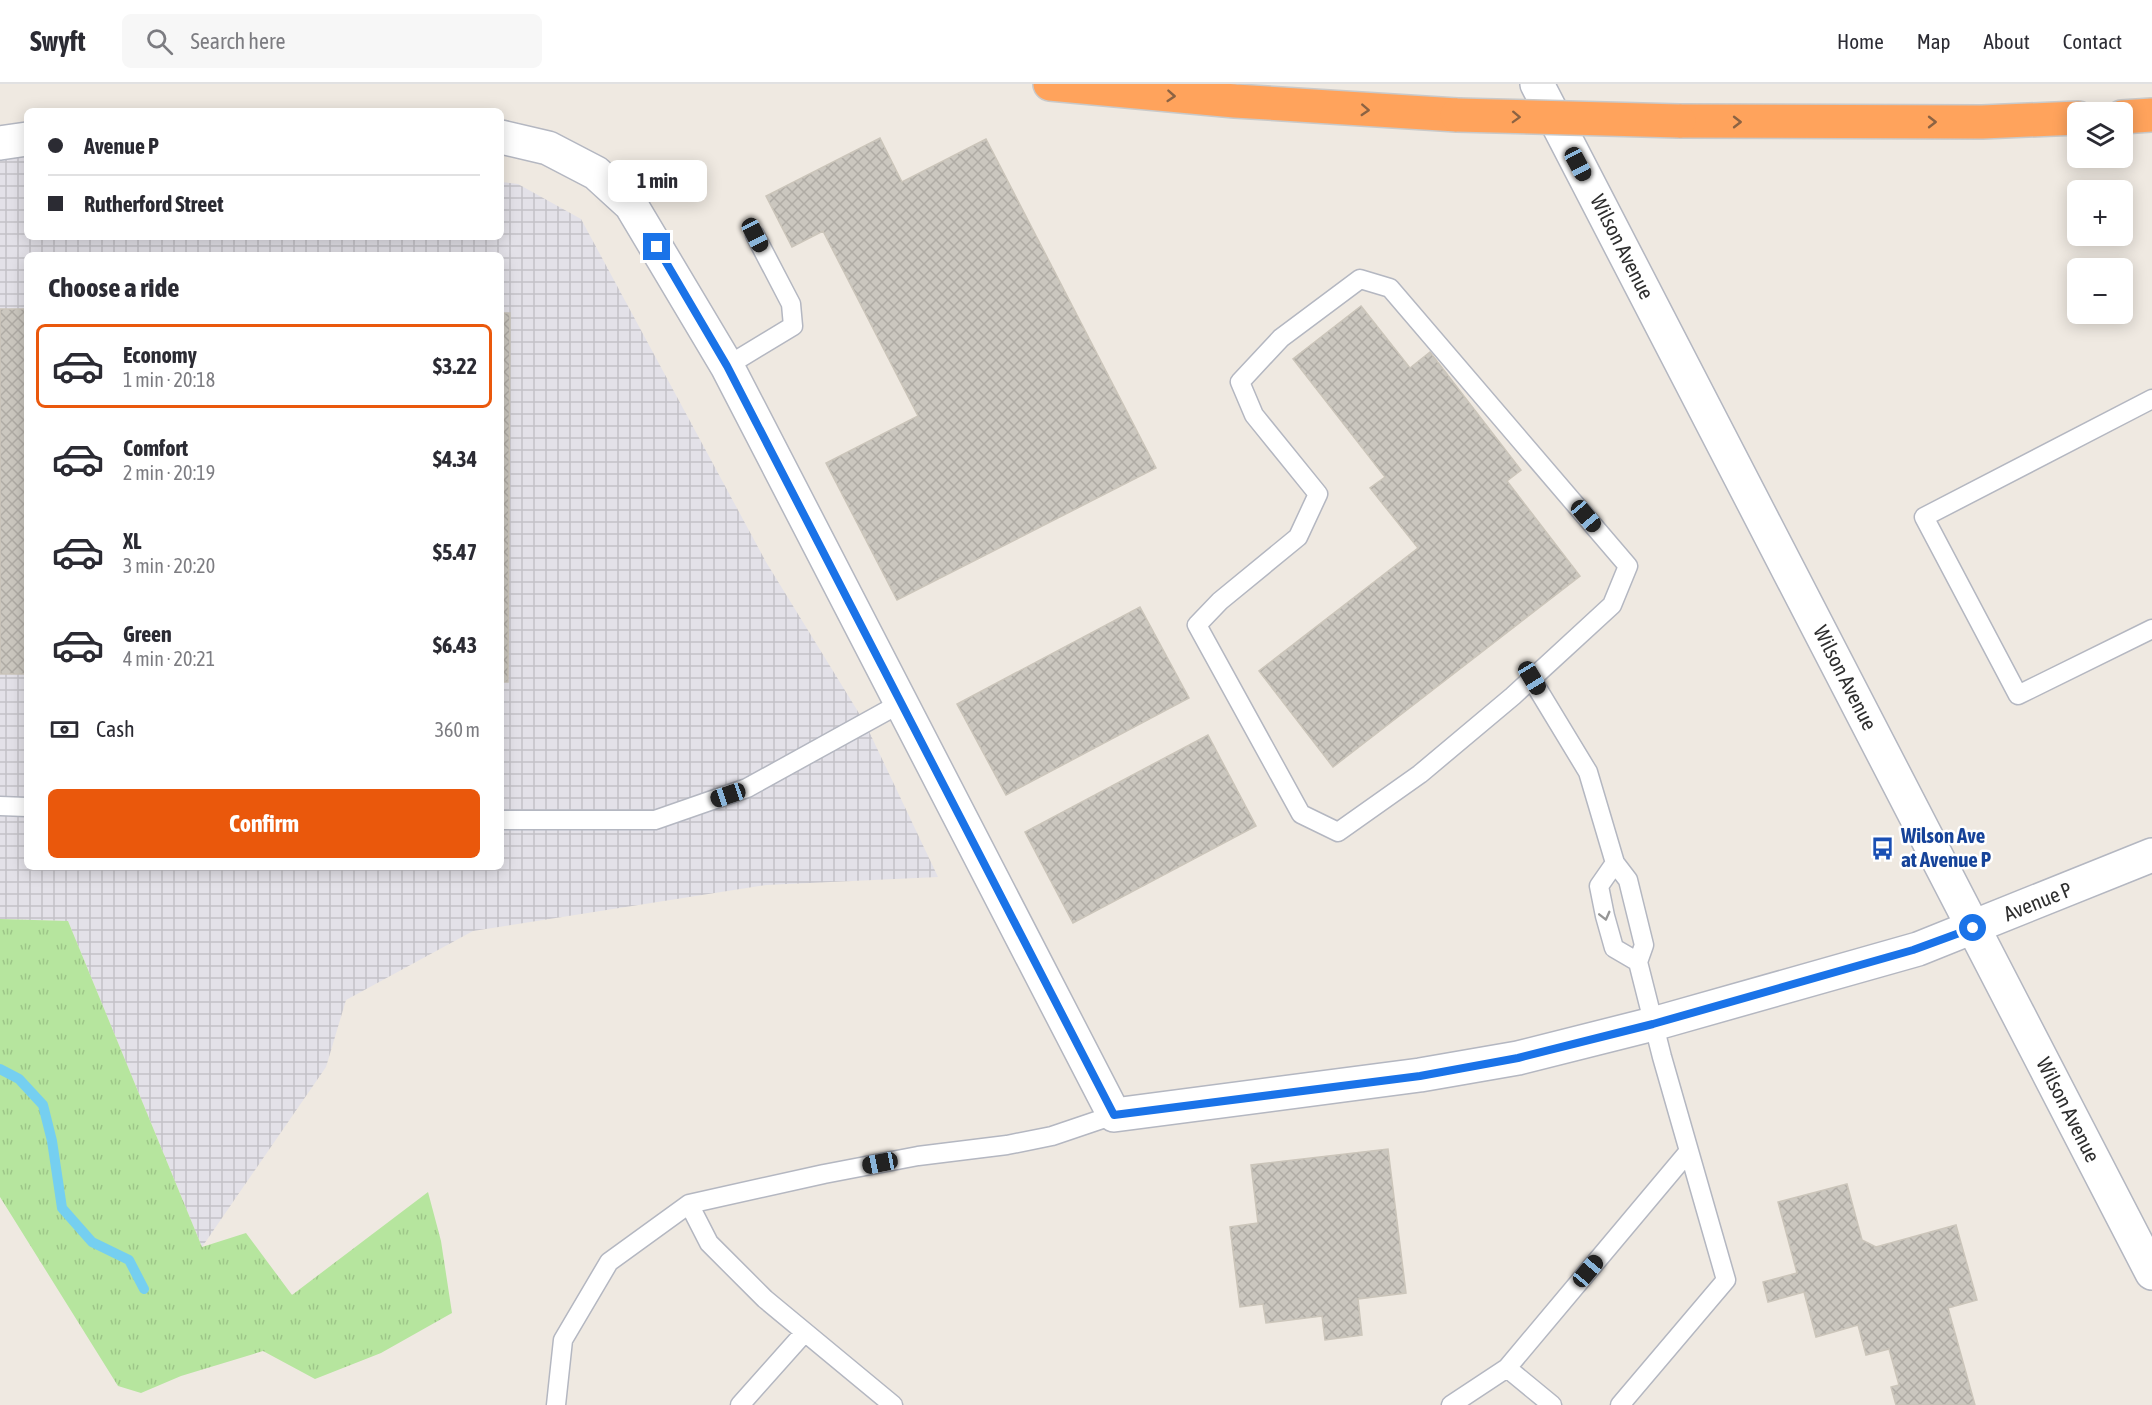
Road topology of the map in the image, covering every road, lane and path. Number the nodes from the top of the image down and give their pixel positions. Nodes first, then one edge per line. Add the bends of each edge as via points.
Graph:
1 (1050, 84) edge
2 (1538, 84) edge
3 (2152, 115) edge
4 (2133, 116) edge
5 (2067, 118) edge
6 (504, 138) edge
7 (24, 139) edge
8 (0, 143) edge
9 (755, 235) dead end
10 (727, 366) junction
11 (2152, 399) edge
12 (2152, 629) edge
13 (1532, 678) junction
14 (901, 703) junction
15 (0, 806) edge
16 (24, 807) edge
17 (504, 820) edge
18 (2152, 855) edge
19 (1615, 863) junction
20 (1973, 928) junction
21 (1638, 962) junction
22 (1653, 1024) junction
23 (1114, 1115) junction
24 (1689, 1151) junction
25 (689, 1204) junction
26 (2152, 1273) edge
27 (805, 1332) junction
28 (1507, 1368) junction
29 (556, 1405) edge
30 (740, 1405) edge
31 (893, 1405) edge
32 (1451, 1405) edge
33 (1552, 1405) edge
34 (1620, 1405) edge

1 -> 5 highway, bridge via 1214,100 1457,115 1679,121
2 - 20 street, Wilson Avenue
3 - 4 highway
6 - 10 street via 548,148 596,173 631,205
7 - 8 street
9 - 10 lane via 791,304 793,326
10 - 14 street
11 - 12 lane via 1924,517 2018,695
13 - 13 lane via 1420,774 1338,832 1301,814 1197,625 1298,537 1318,494 1254,415 1240,382 1281,338 1360,279 1390,288 1628,567 1612,605
13 - 19 lane via 1588,772
14 - 17 lane via 747,788 655,820
14 - 23 street
15 - 16 lane
18 - 20 street, Avenue P
19 - 21 lane via 1628,880 1644,945
19 -> 21 lane via 1599,886 1605,916 1614,948
20 - 22 street, Avenue P via 1913,950
20 - 26 street, Wilson Avenue
21 - 22 lane
22 - 23 street, Avenue P via 1518,1058 1420,1076
22 - 24 lane
23 - 25 lane via 1052,1136 918,1156
24 - 28 lane
24 - 34 lane via 1726,1280
25 - 27 lane via 709,1243
25 - 29 lane via 609,1262 563,1340
27 - 30 lane
27 - 31 lane
28 - 32 lane
28 - 33 lane

